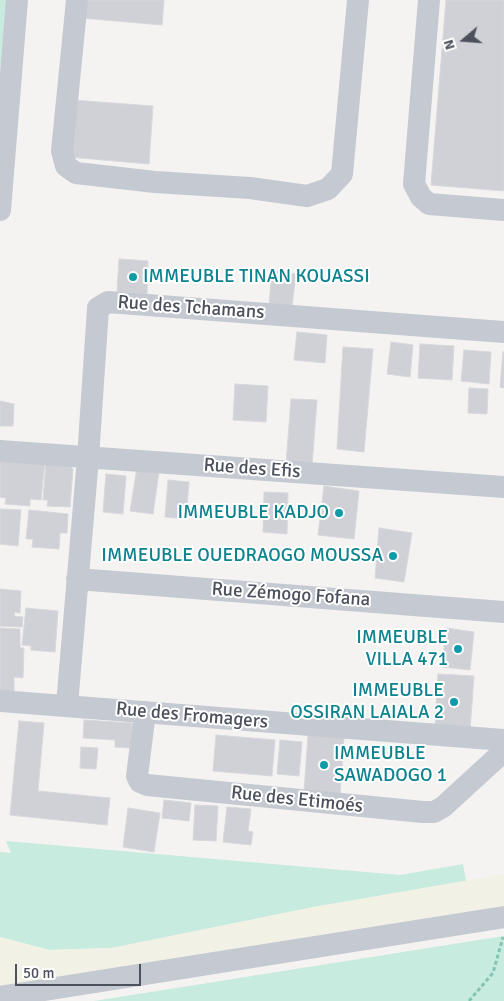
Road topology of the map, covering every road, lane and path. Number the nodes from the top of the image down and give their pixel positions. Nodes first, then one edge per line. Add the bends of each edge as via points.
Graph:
1 (17, 0) edge
2 (76, 0) edge
3 (358, 0) edge
4 (429, 0) edge
5 (5, 83) edge
6 (0, 210) edge
7 (504, 210) edge
8 (504, 332) edge
9 (0, 451) edge
10 (88, 458) junction
11 (504, 486) edge
12 (77, 579) junction
13 (504, 612) edge
14 (0, 702) edge
15 (67, 705) junction
16 (145, 712) junction
17 (504, 740) edge
18 (504, 751) edge
19 (504, 917) edge
20 (504, 933) edge
21 (0, 997) edge
22 (469, 1001) edge

1 - 5 street
2 - 3 street via 62,151 66,166 76,173 306,196 328,189 342,174
4 - 7 street via 414,184 429,204
5 - 6 street
8 - 10 street, Rue des Tchamans via 108,302 98,308
9 - 10 street, Rue des Efis
10 - 11 street, Rue des Efis
10 - 12 street, Rue des Tchamans
12 - 13 street, Rue Zémogo Fofana
12 - 15 street, Rue des Tchamans
14 - 15 street, Rue des Fromagers
15 - 16 street, Rue des Fromagers
16 - 17 street, Rue des Fromagers
16 - 18 street, Rue des Etimoés via 137,776 147,785 434,812
19 - 21 street
20 - 22 path via 493,973

